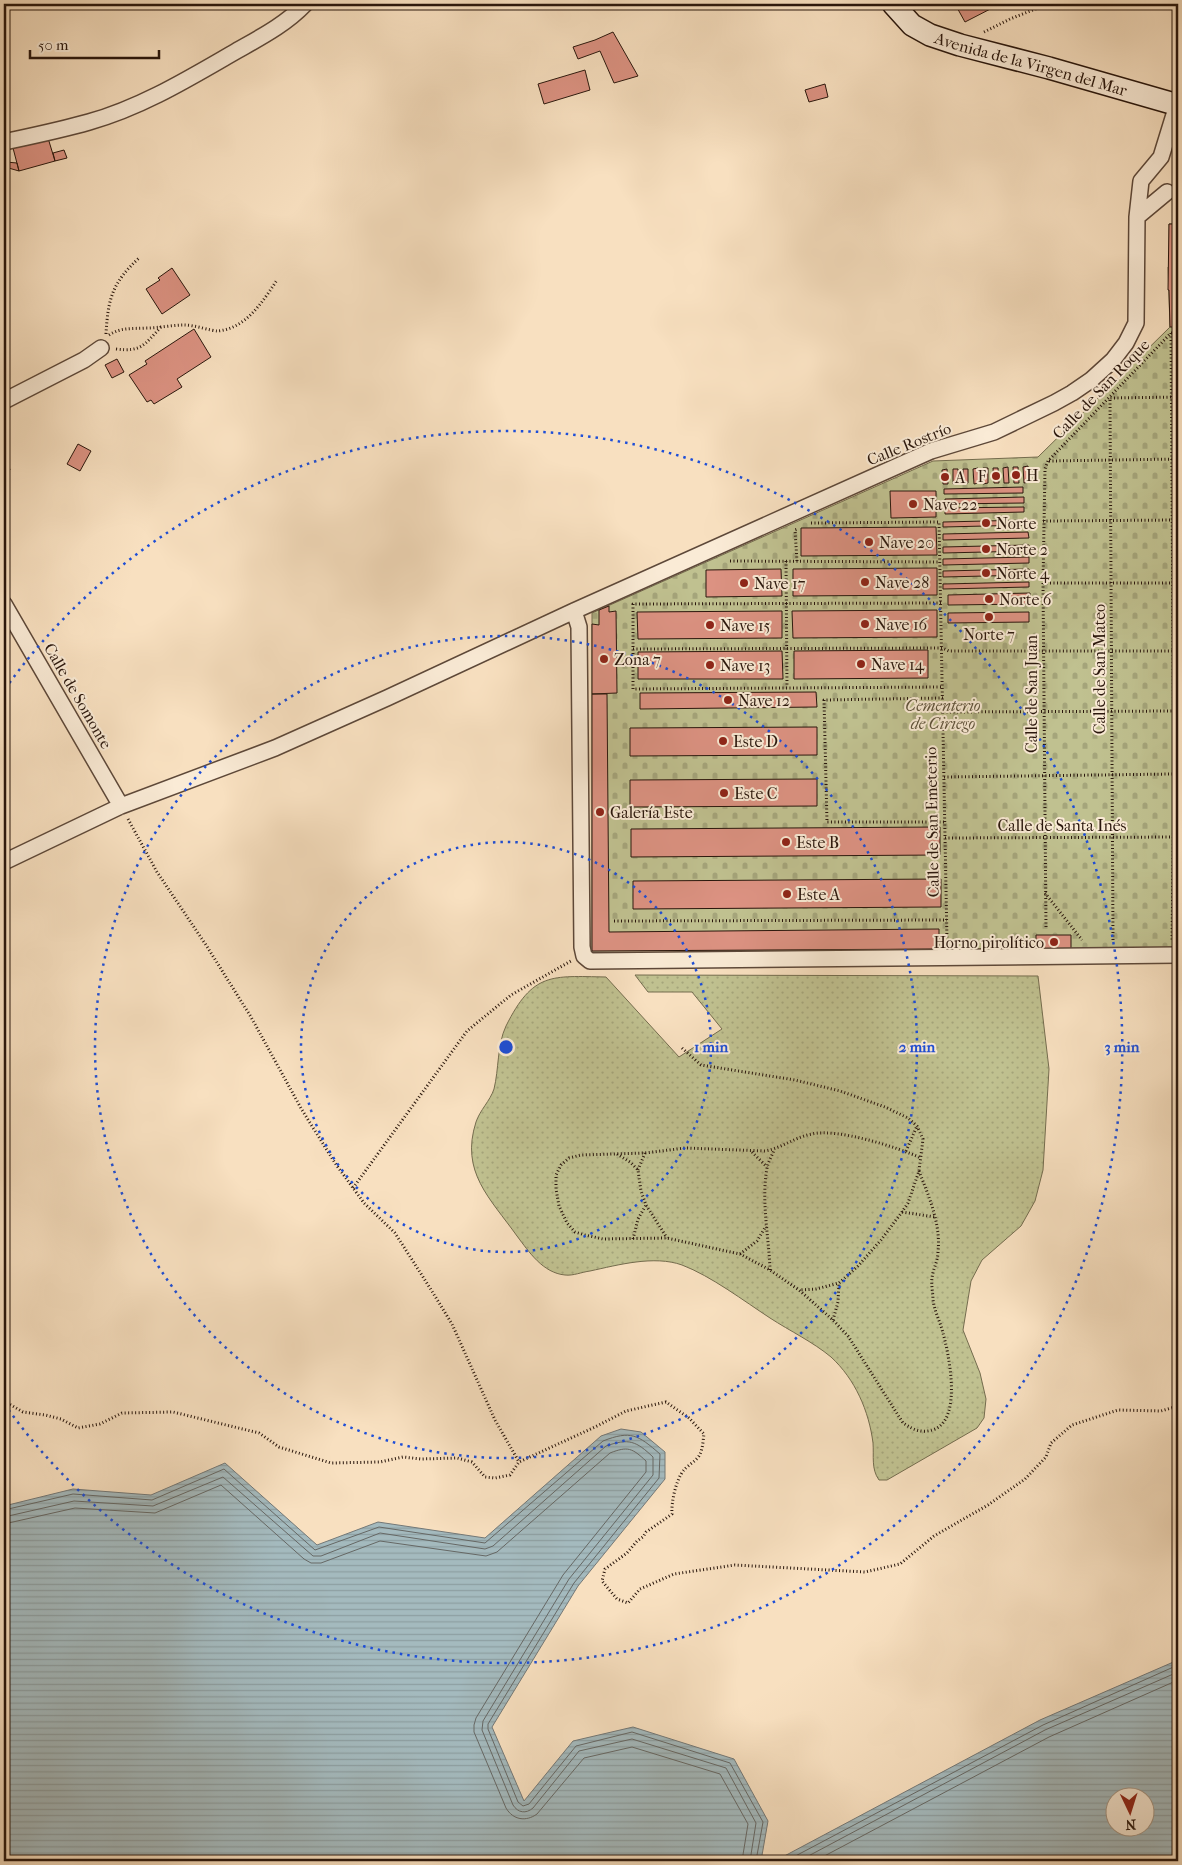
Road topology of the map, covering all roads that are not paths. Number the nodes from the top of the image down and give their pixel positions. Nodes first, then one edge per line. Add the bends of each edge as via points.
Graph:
1 (305, 4) edge
2 (893, 4) edge
3 (1178, 105) edge
4 (4, 142) edge
5 (1168, 192) dead end
6 (1137, 217) junction
7 (100, 348) road end
8 (4, 401) edge
9 (4, 604) edge
10 (574, 611) junction
11 (121, 806) junction
12 (4, 862) edge
13 (1175, 948) edge

1 - 4 street via 293,17 241,49 142,103 91,122
2 - 3 main road, Avenida de la Virgen del Mar via 912,25 930,35
3 - 6 street, Calle Rostrío via 1161,157 1141,181
5 - 6 street
6 - 10 street, Calle Rostrío via 1136,323 1113,360 1091,380 1054,403 994,432 931,451
7 - 8 street via 84,360
9 - 11 street, Calle de Somonte
10 - 11 street, Calle Rostrío via 275,748
10 - 13 street via 579,627 582,947 584,956 590,961
11 - 12 street

